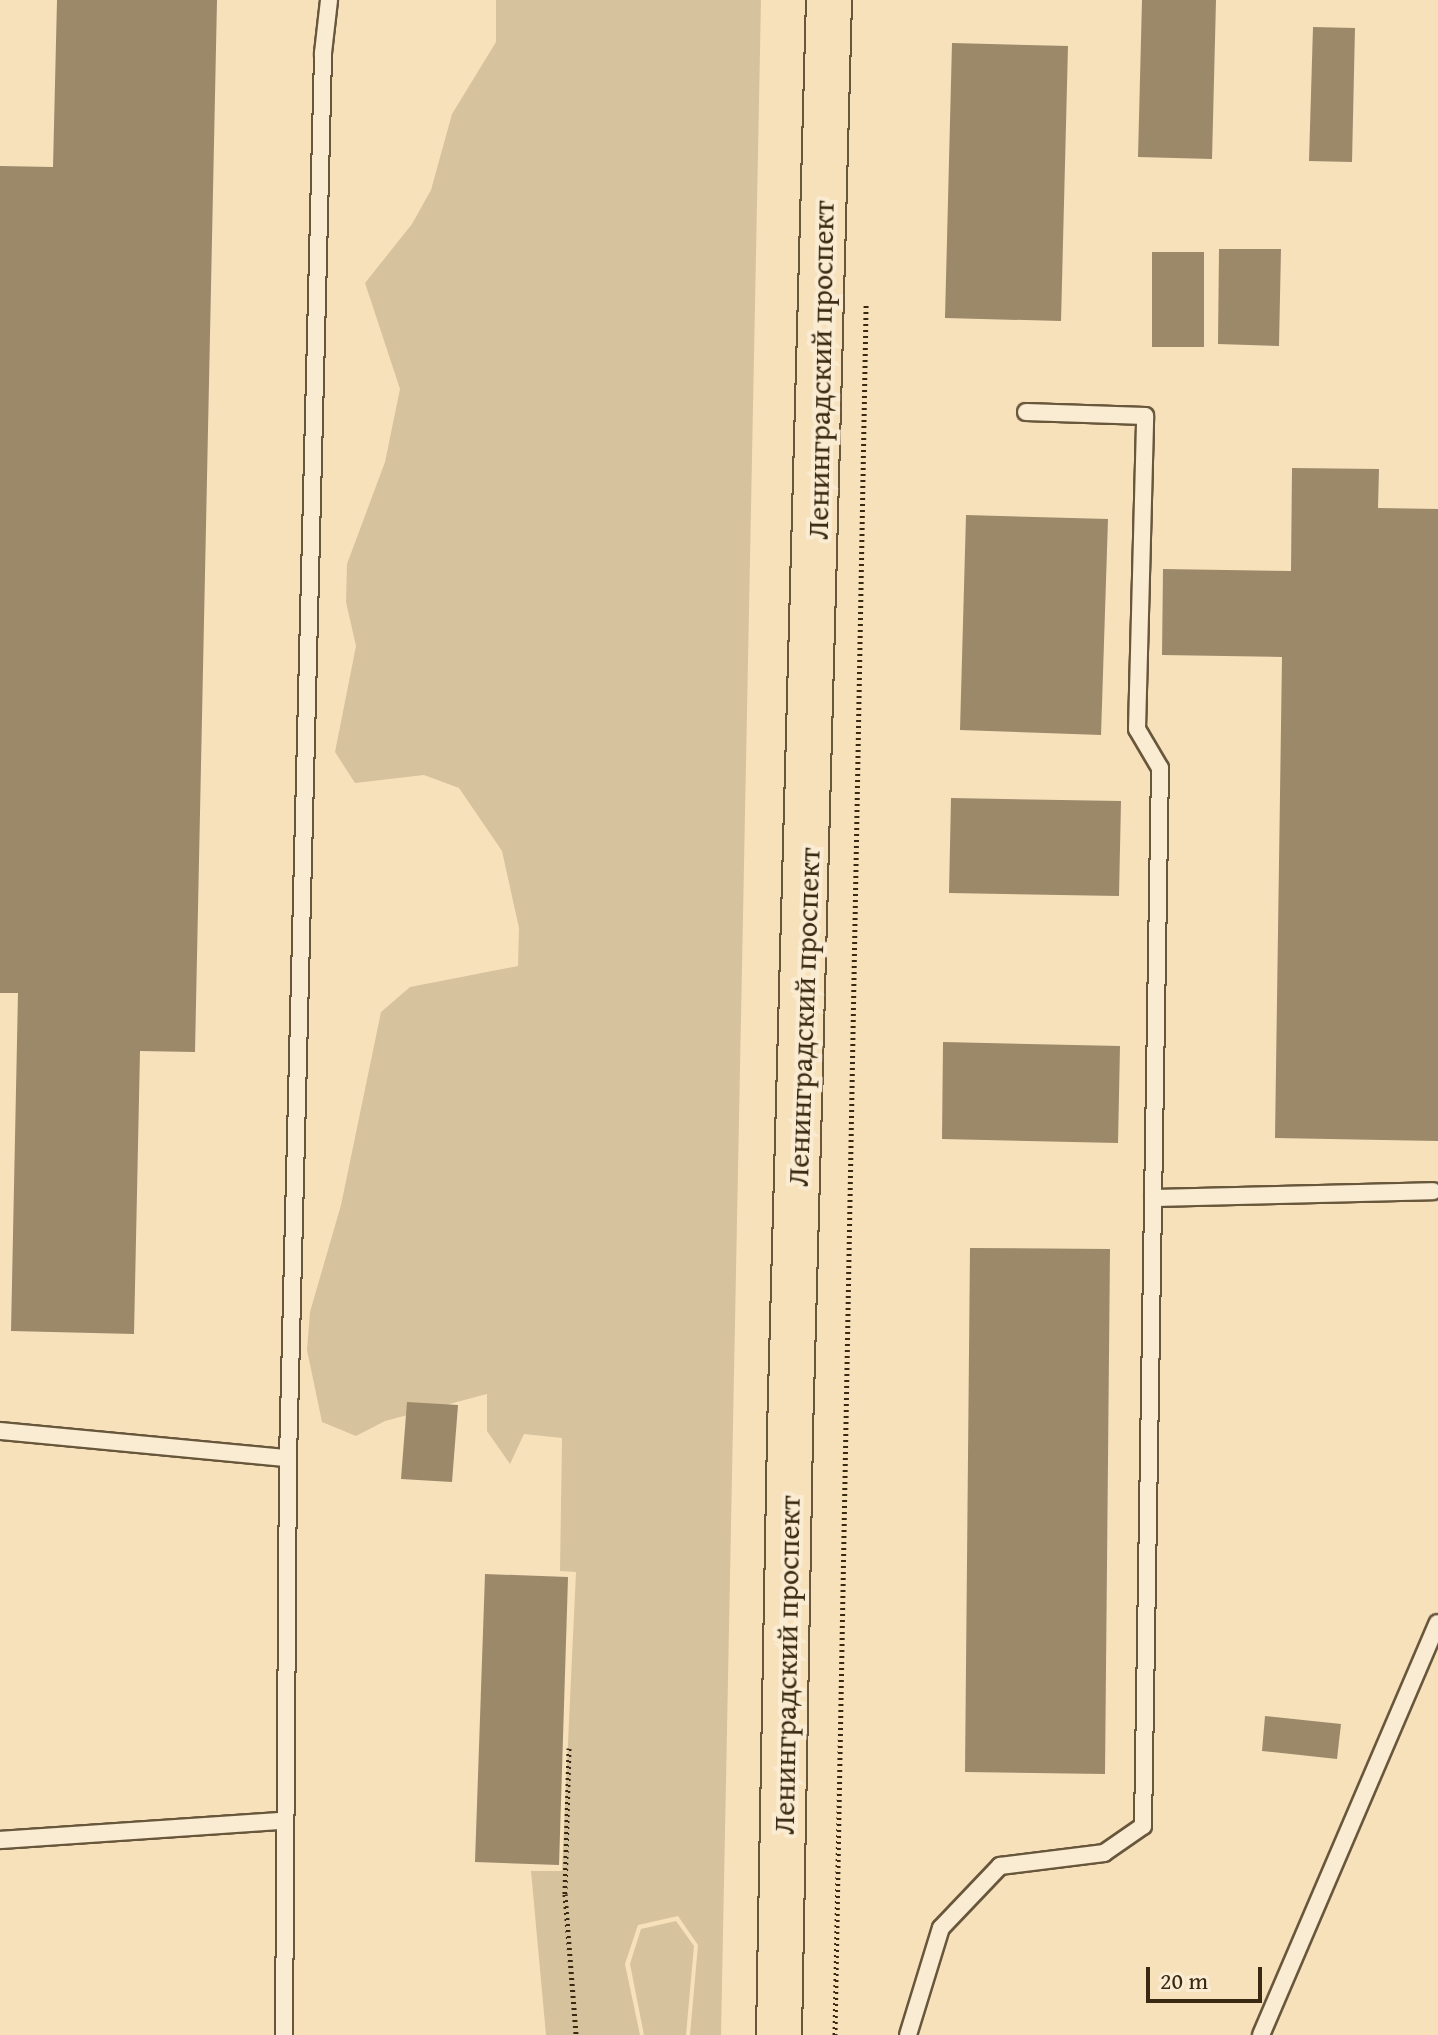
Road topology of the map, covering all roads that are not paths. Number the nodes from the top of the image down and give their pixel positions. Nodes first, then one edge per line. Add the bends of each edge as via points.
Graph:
1 (329, 0) edge
2 (829, 0) edge
3 (1026, 412) dead end
4 (1433, 1191) dead end
5 (1153, 1198) junction
6 (0, 1431) edge
7 (288, 1458) junction
8 (1438, 1623) edge
9 (282, 1821) junction
10 (0, 1840) edge
11 (284, 2035) edge
12 (779, 2035) edge
13 (908, 2035) edge
14 (1261, 2035) edge

1 - 7 lane via 323,53
2 - 12 main road, Ленинградский проспект
3 - 5 lane via 1145,416 1137,729 1160,768
4 - 5 lane
5 - 13 lane via 1143,1826 1104,1853 1000,1866 941,1928
6 - 7 lane
7 - 9 lane
8 - 14 lane
9 - 10 lane
9 - 11 lane

